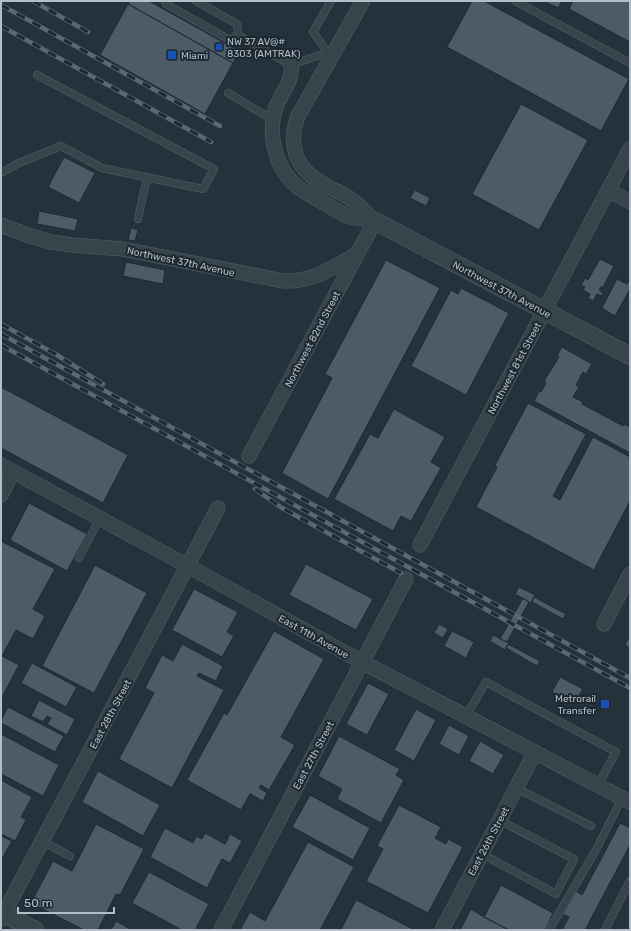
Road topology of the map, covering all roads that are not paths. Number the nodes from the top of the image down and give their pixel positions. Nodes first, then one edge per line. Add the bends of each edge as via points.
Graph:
1 (165, 1) edge
2 (196, 1) edge
3 (331, 1) edge
4 (363, 1) edge
5 (515, 2) edge
6 (238, 35) junction
7 (331, 57) junction
8 (630, 63) edge
9 (291, 65) junction
10 (37, 75) dead end
11 (228, 93) dead end
12 (273, 120) junction
13 (630, 148) edge
14 (1, 172) edge
15 (148, 177) junction
16 (608, 190) junction
17 (630, 202) edge
18 (138, 219) dead end
19 (375, 221) junction
20 (1, 225) edge
21 (357, 254) junction
22 (544, 311) junction
23 (630, 356) edge
24 (249, 456) dead end
25 (7, 468) edge
26 (1, 495) edge
27 (218, 508) dead end
28 (100, 518) junction
29 (420, 544) dead end
30 (79, 558) dead end
31 (188, 566) junction
32 (630, 574) edge
33 (406, 579) dead end
34 (604, 624) dead end
35 (362, 662) junction
36 (466, 716) junction
37 (535, 752) junction
38 (598, 785) junction
39 (516, 788) junction
40 (626, 800) edge
41 (499, 820) junction
42 (591, 826) dead end
43 (42, 841) junction
44 (482, 854) junction
45 (70, 856) dead end
46 (630, 881) edge
47 (2, 915) edge
48 (35, 930) edge
49 (220, 930) edge
50 (442, 930) edge
51 (549, 930) edge
52 (605, 930) edge

1 - 6 lane via 166,4 230,40
2 - 6 lane via 237,24
3 - 7 lane via 313,32
4 - 7 street, Northwest 37th Avenue
5 - 8 lane
6 - 9 lane
7 - 9 lane via 320,56
7 - 19 street, Northwest 37th Avenue via 298,116 293,134 295,154 310,175 355,202
9 - 12 street, Northwest 37th Avenue via 291,76 279,99
10 - 15 lane via 214,169 203,188
11 - 12 lane
12 - 19 street, Northwest 37th Avenue via 273,138 278,158 293,182 308,194 347,216
13 - 16 street, Northwest 81st Street
14 - 15 lane via 61,146 102,168
15 - 18 lane
16 - 17 street
16 - 22 street, Northwest 81st Street
19 - 21 street, Northwest 82nd Street
19 - 22 street, Northwest 37th Avenue
20 - 21 street, Northwest 37th Avenue via 51,242 123,250 283,281 315,277
21 - 24 street, Northwest 82nd Street
22 - 23 street, Northwest 37th Avenue
22 - 29 street, Northwest 81st Street
25 - 26 street
25 - 28 street, East 11th Avenue
27 - 31 street, East 28th Street
28 - 30 lane
28 - 31 street, East 11th Avenue
31 - 35 street, East 11th Avenue
31 - 43 street, East 28th Street
32 - 34 street
33 - 35 street, East 27th Street
35 - 36 street, East 11th Avenue
35 - 49 street, East 27th Street
36 - 37 street, East 11th Avenue
36 - 38 lane via 486,682 616,752
37 - 38 street, East 11th Avenue
37 - 39 street, East 26th Street
38 - 40 street, East 11th Avenue
39 - 41 street, East 26th Street
39 - 42 lane
40 - 51 lane
41 - 44 street, East 26th Street
41 - 44 lane via 574,859 556,894
43 - 45 lane
43 - 47 street, East 28th Street
44 - 50 street, East 26th Street
46 - 52 lane
47 - 48 street

